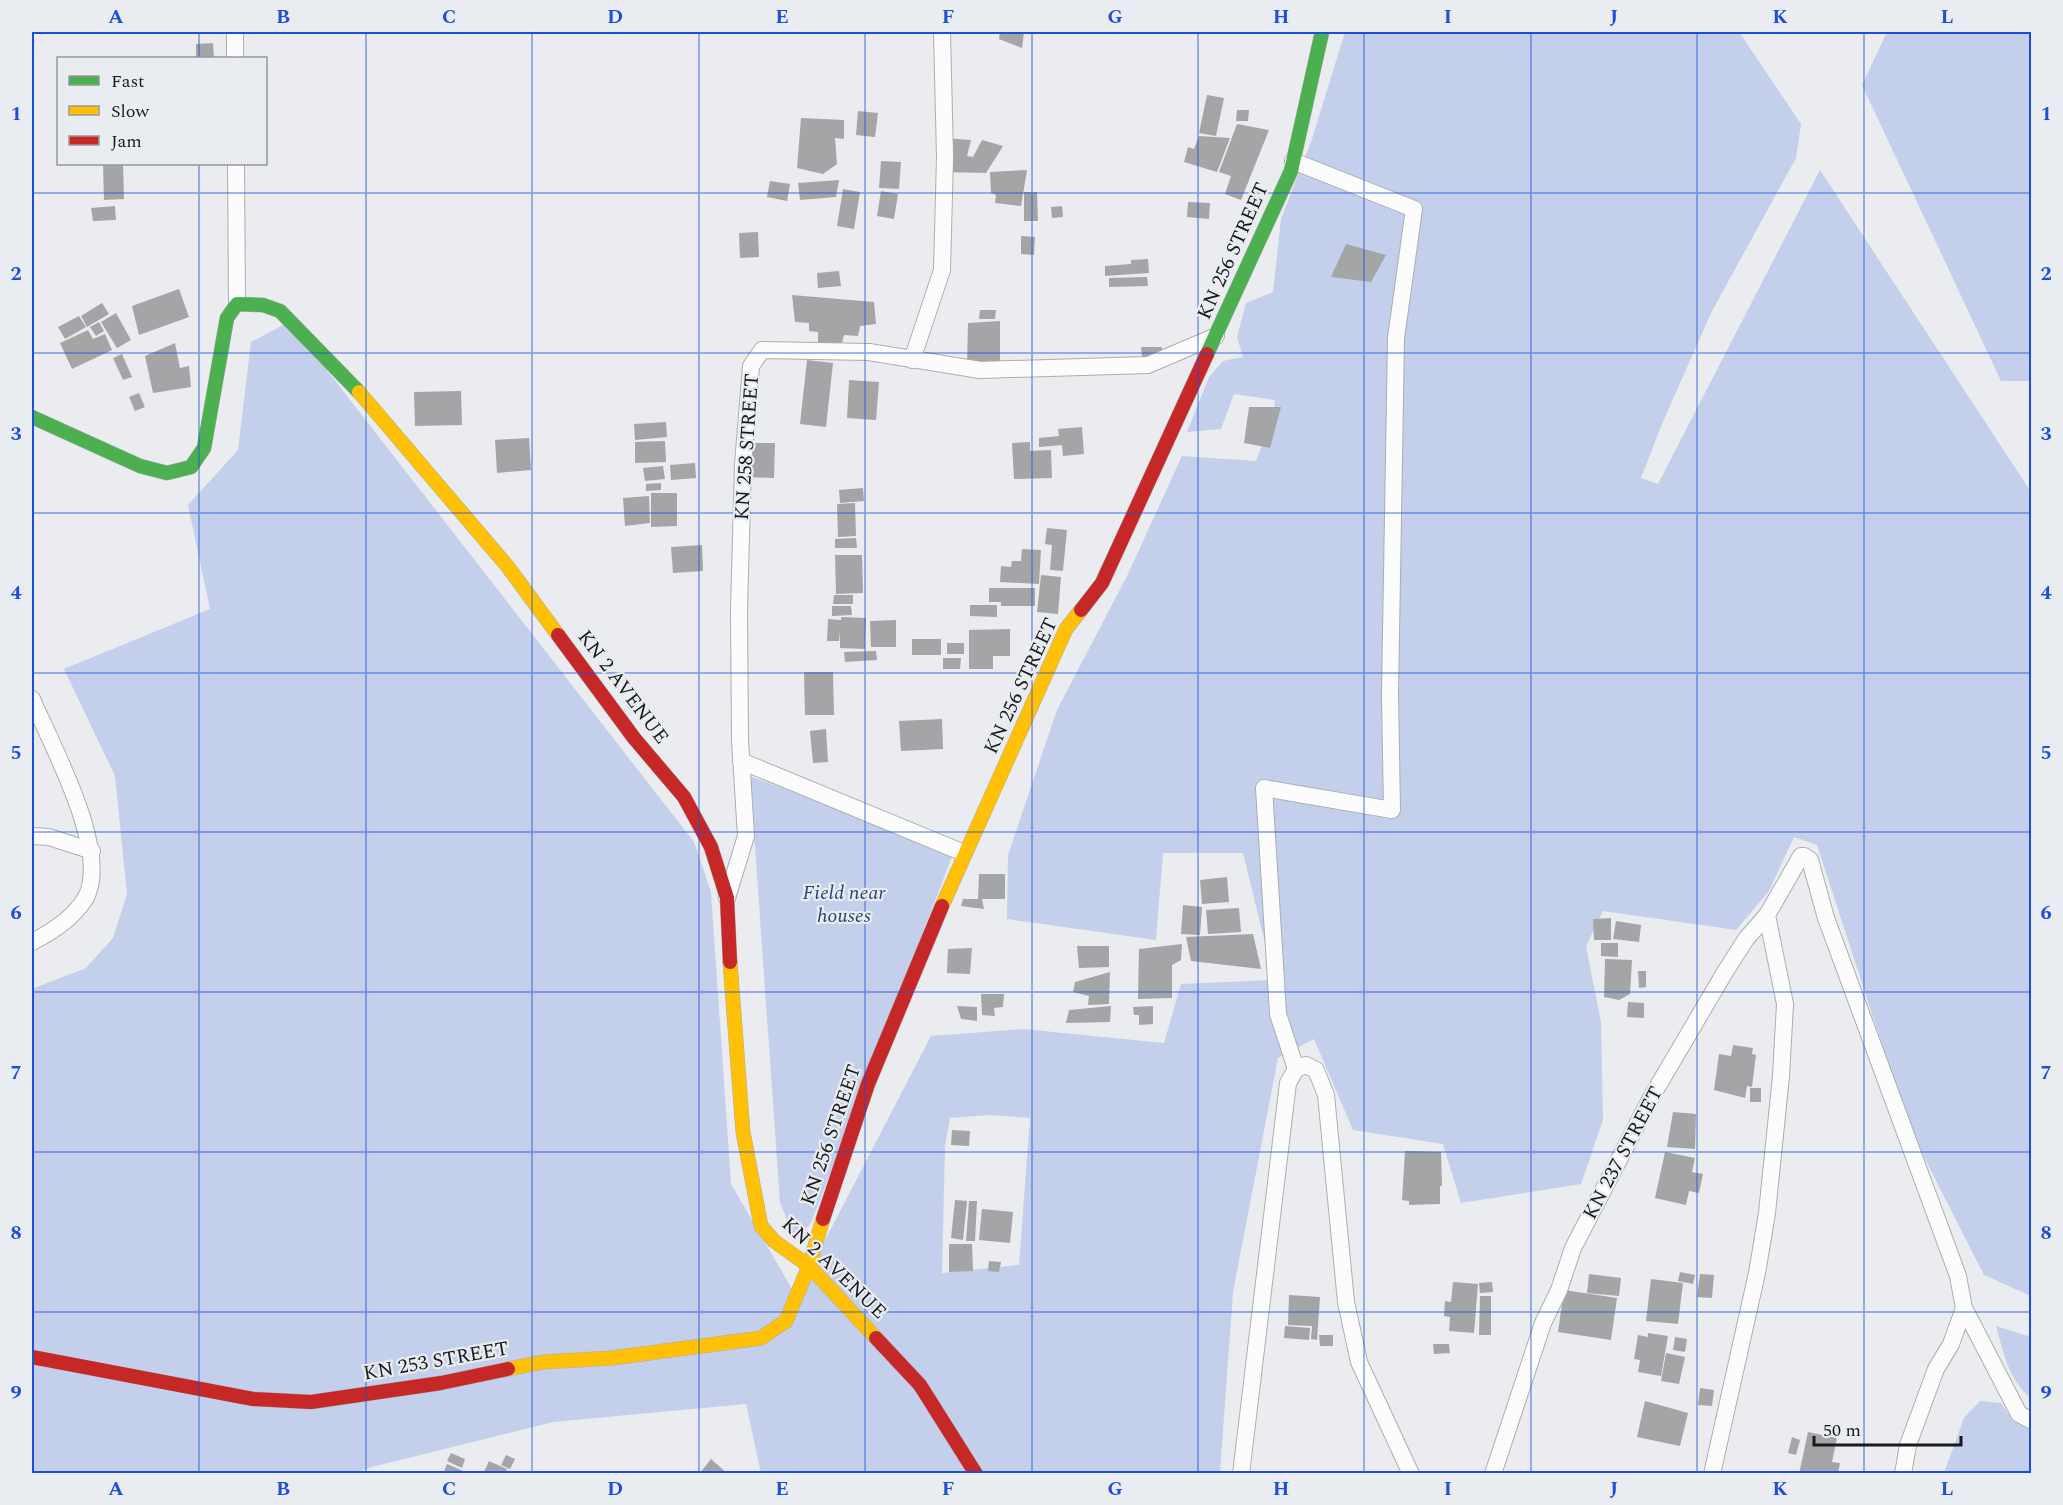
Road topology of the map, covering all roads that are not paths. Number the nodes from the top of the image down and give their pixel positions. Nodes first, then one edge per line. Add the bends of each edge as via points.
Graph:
1 (235, 32) edge
2 (942, 32) edge
3 (1322, 32) edge
4 (235, 57) edge
5 (1293, 161) junction
6 (236, 165) edge
7 (237, 304) junction
8 (1216, 336) junction
9 (912, 360) junction
10 (32, 417) edge
11 (32, 699) edge
12 (741, 761) junction
13 (32, 836) edge
14 (92, 851) junction
15 (964, 853) junction
16 (727, 898) junction
17 (1767, 915) junction
18 (32, 942) edge
19 (1296, 1069) junction
20 (809, 1266) junction
21 (1964, 1308) junction
22 (32, 1357) edge
23 (2031, 1421) edge
24 (976, 1473) edge
25 (1241, 1473) edge
26 (1411, 1473) edge
27 (1493, 1473) edge
28 (1712, 1473) edge
29 (1903, 1473) edge

1 - 4 street
2 - 9 street via 942,270
3 - 5 street, KN 256 STREET
5 - 8 street, KN 256 STREET
5 - 19 street via 1414,209 1396,338 1392,810 1264,788 1278,1014
6 - 7 street
7 - 10 street via 227,318 204,448 191,468 167,473 140,466
7 - 16 street, KN 2 AVENUE via 280,310 299,328 371,404 508,567 634,738 684,797 711,847
8 - 9 street, KN 258 STREET via 1148,365 980,370
8 - 15 street, KN 256 STREET via 1102,583 1066,629
9 - 12 street, KN 258 STREET via 869,352 762,350 751,366 739,599
11 - 14 street
12 - 15 street
12 - 16 street, KN 258 STREET via 746,836
13 - 14 street via 49,837
14 - 18 street via 93,874 85,898 68,918
15 - 20 street, KN 256 STREET via 868,1084 835,1176
16 - 20 street, KN 2 AVENUE via 735,1044 753,1194 761,1226 774,1241
17 - 21 street, KN 237 STREET via 1800,856 1809,860 1826,918 1958,1276
17 - 27 street, KN 237 STREET via 1746,939 1664,1075 1573,1248
17 - 28 street via 1785,1004 1781,1076 1757,1273
19 - 25 street via 1288,1083
19 - 26 street via 1306,1065 1316,1070 1326,1095 1346,1302 1359,1362
20 - 22 street, KN 253 STREET via 786,1320 761,1338 612,1358 543,1362 441,1383 310,1402 253,1399
20 - 24 street, KN 2 AVENUE via 921,1385
21 - 23 street via 2019,1414
21 - 29 street via 1936,1369 1908,1445

